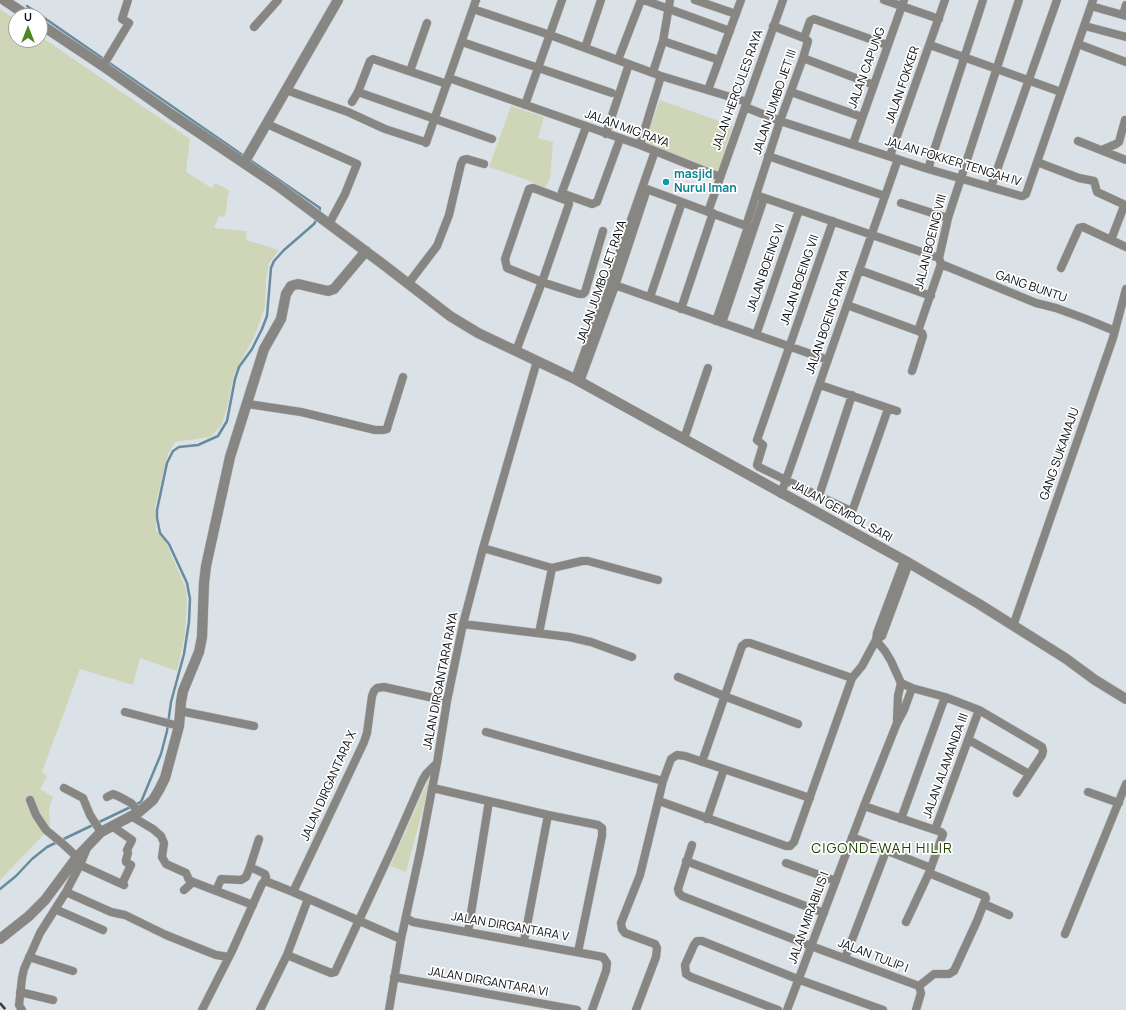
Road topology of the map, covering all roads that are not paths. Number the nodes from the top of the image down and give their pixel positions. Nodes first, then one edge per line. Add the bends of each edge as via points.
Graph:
1 (4, 0) edge
2 (128, 0) edge
3 (278, 0) edge
4 (338, 0) edge
5 (476, 0) edge
6 (562, 0) edge
7 (601, 0) edge
8 (641, 0) edge
9 (644, 0) edge
10 (670, 0) edge
11 (695, 0) edge
12 (741, 0) edge
13 (783, 0) edge
14 (884, 0) edge
15 (945, 0) edge
16 (983, 0) edge
17 (1019, 0) edge
18 (1057, 0) edge
19 (903, 3) edge
20 (1092, 3) edge
21 (1126, 5) edge
22 (16, 8) edge
23 (473, 9) junction
24 (669, 9) junction
25 (736, 14) junction
26 (1125, 16) edge
27 (939, 19) junction
28 (427, 23) dead end
29 (773, 26) junction
30 (1084, 26) junction
31 (254, 27) dead end
32 (48, 29) edge
33 (730, 31) junction
34 (550, 35) junction
35 (1126, 37) edge
36 (804, 38) junction
37 (663, 41) junction
38 (462, 42) junction
39 (1078, 44) junction
40 (888, 45) junction
41 (930, 45) junction
42 (585, 48) junction
43 (803, 58) junction
44 (964, 58) junction
45 (618, 60) junction
46 (719, 60) junction
47 (105, 62) junction
48 (1126, 62) edge
49 (628, 64) junction
50 (538, 69) junction
51 (996, 69) junction
52 (410, 71) junction
53 (657, 74) junction
54 (448, 81) junction
55 (1028, 81) junction
56 (874, 85) junction
57 (286, 90) junction
58 (708, 90) junction
59 (358, 92) junction
60 (791, 92) junction
61 (1061, 92) junction
62 (612, 94) dead end
63 (352, 102) dead end
64 (525, 105) junction
65 (746, 105) junction
66 (434, 118) junction
67 (862, 118) junction
68 (1125, 120) dead end
69 (780, 121) junction
70 (267, 124) junction
71 (586, 127) junction
72 (606, 134) junction
73 (492, 139) dead end
74 (620, 139) junction
75 (1078, 141) dead end
76 (853, 144) junction
77 (640, 145) junction
78 (1102, 150) junction
79 (654, 151) junction
80 (894, 157) junction
81 (246, 159) junction
82 (768, 159) junction
83 (1126, 160) edge
84 (1037, 162) junction
85 (484, 164) dead end
86 (928, 168) junction
87 (720, 177) junction
88 (961, 179) junction
89 (991, 187) junction
90 (645, 188) junction
91 (756, 195) junction
92 (764, 198) junction
93 (884, 198) junction
94 (682, 202) junction
95 (901, 203) dead end
96 (1125, 204) edge
97 (799, 210) junction
98 (710, 213) junction
99 (948, 218) junction
100 (833, 221) junction
101 (326, 222) junction
102 (749, 227) junction
103 (604, 231) dead end
104 (871, 235) junction
105 (1111, 240) junction
106 (1126, 247) edge
107 (366, 251) junction
108 (940, 261) junction
109 (1061, 268) dead end
110 (859, 270) junction
111 (542, 282) junction
112 (408, 284) junction
113 (612, 284) junction
114 (1126, 290) edge
115 (931, 296) junction
116 (650, 297) junction
117 (847, 305) junction
118 (681, 309) junction
119 (719, 322) junction
120 (918, 331) junction
121 (1115, 331) junction
122 (756, 335) junction
123 (789, 346) junction
124 (516, 351) junction
125 (828, 360) junction
126 (537, 361) junction
127 (708, 368) dead end
128 (912, 371) dead end
129 (403, 377) dead end
130 (577, 380) junction
131 (820, 385) junction
132 (852, 395) junction
133 (248, 404) junction
134 (888, 409) junction
135 (897, 411) dead end
136 (684, 439) junction
137 (784, 487) junction
138 (819, 496) junction
139 (483, 548) junction
140 (907, 562) junction
141 (552, 568) junction
142 (658, 580) dead end
143 (463, 624) junction
144 (1013, 626) junction
145 (539, 633) junction
146 (876, 640) junction
147 (632, 657) dead end
148 (678, 677) dead end
149 (852, 678) junction
150 (901, 683) junction
151 (912, 688) junction
152 (724, 696) junction
153 (945, 698) junction
154 (1126, 699) edge
155 (447, 701) junction
156 (979, 710) junction
157 (180, 711) junction
158 (125, 712) dead end
159 (897, 723) junction
160 (798, 724) dead end
161 (174, 725) junction
162 (254, 726) dead end
163 (486, 732) dead end
164 (968, 740) junction
165 (702, 762) junction
166 (437, 763) junction
167 (724, 769) junction
168 (1029, 774) junction
169 (664, 781) junction
170 (1126, 784) edge
171 (64, 788) dead end
172 (432, 788) junction
173 (1088, 792) dead end
174 (1017, 793) dead end
175 (107, 797) dead end
176 (810, 798) junction
177 (30, 800) dead end
178 (489, 801) junction
179 (659, 801) junction
180 (1119, 803) junction
181 (864, 806) junction
182 (134, 810) junction
183 (548, 815) junction
184 (707, 819) junction
185 (901, 819) junction
186 (112, 826) junction
187 (97, 827) junction
188 (935, 830) junction
189 (852, 837) junction
190 (259, 839) dead end
191 (692, 844) dead end
192 (886, 851) junction
193 (78, 861) junction
194 (686, 861) junction
195 (786, 863) dead end
196 (250, 867) junction
197 (930, 871) junction
198 (836, 881) junction
199 (193, 882) junction
200 (264, 882) junction
201 (184, 890) dead end
202 (216, 891) junction
203 (66, 892) junction
204 (293, 892) junction
205 (308, 899) junction
206 (984, 904) junction
207 (253, 905) junction
208 (55, 909) junction
209 (824, 913) junction
210 (1009, 915) dead end
211 (406, 918) junction
212 (358, 921) junction
213 (906, 922) dead end
214 (103, 930) dead end
215 (468, 932) junction
216 (1065, 934) dead end
217 (0, 939) edge
218 (401, 939) junction
219 (524, 942) junction
220 (811, 946) junction
221 (578, 952) junction
222 (287, 955) junction
223 (28, 957) junction
224 (229, 957) junction
225 (845, 958) junction
226 (73, 971) dead end
227 (394, 977) junction
228 (800, 980) junction
229 (920, 989) junction
230 (20, 992) junction
231 (53, 1000) dead end
232 (22, 1010) edge
233 (202, 1010) edge
234 (260, 1010) edge
235 (389, 1010) edge
236 (577, 1010) edge
237 (592, 1010) edge
238 (636, 1010) edge
239 (778, 1010) edge
240 (788, 1010) edge
241 (883, 1010) edge
242 (916, 1010) edge

1 - 22 street
2 - 47 street via 122,19 129,23
3 - 31 street
4 - 57 street
5 - 23 street
6 - 34 street
7 - 42 street
8 - 45 street
9 - 24 street
10 - 24 street
11 - 25 street
12 - 25 street
13 - 29 street, JALAN HERCULES RAYA
14 - 19 street
15 - 27 street, JALAN FOKKER
16 - 44 street
17 - 51 street, JALAN BOEING VIII
18 - 55 street
19 - 27 street
19 - 40 street, JALAN CAPUNG
20 - 26 street
20 - 30 street, JALAN FOKKER TENGAH IV
21 - 26 street
23 - 34 street, JALAN FOKKER TENGAH IV
23 - 38 street
24 - 33 street
24 - 37 street
25 - 33 street
27 - 41 street, JALAN FOKKER
28 - 52 street
29 - 36 street
29 - 65 street, JALAN HERCULES RAYA
30 - 35 street
30 - 39 street, JALAN FOKKER TENGAH IV
32 - 47 street, JALAN GEMPOL SARI
33 - 46 street
34 - 42 street, JALAN FOKKER TENGAH IV
34 - 50 street
36 - 40 street, JALAN JUMBO JET III via 810,21 814,19
36 - 43 street, JALAN JUMBO JET III via 808,41
37 - 46 street
37 - 53 street
38 - 50 street
38 - 54 street
39 - 48 street
39 - 61 street, JALAN FOKKER TENGAH IV
40 - 56 street, JALAN CAPUNG
41 - 44 street
41 - 80 street, JALAN FOKKER
42 - 45 street, JALAN FOKKER TENGAH IV
43 - 56 street
43 - 60 street, JALAN JUMBO JET III
44 - 51 street
44 - 86 street
45 - 49 street, JALAN FOKKER TENGAH IV
46 - 58 street
47 - 81 street, JALAN GEMPOL SARI via 171,114
49 - 53 street, JALAN FOKKER TENGAH IV
49 - 72 street
50 - 62 street
50 - 64 street
51 - 55 street
51 - 88 street, JALAN BOEING VIII
52 - 54 street, JALAN MIG RAYA
52 - 59 street, JALAN MIG RAYA via 373,59
53 - 58 street, JALAN FOKKER TENGAH IV
53 - 77 street
54 - 64 street, JALAN MIG RAYA
54 - 66 street
55 - 61 street
55 - 89 street
56 - 67 street, JALAN CAPUNG
57 - 66 street via 424,142
57 - 70 street
58 - 65 street, JALAN FOKKER TENGAH IV
59 - 63 street
59 - 66 street
60 - 67 street
60 - 69 street, JALAN JUMBO JET III
61 - 84 street, JALAN FOKKER TENGAH IV
64 - 71 street, JALAN MIG RAYA
65 - 69 street, JALAN FOKKER TENGAH IV
65 - 87 street, JALAN HERCULES RAYA
66 - 73 street
67 - 76 street, JALAN CAPUNG
68 - 78 street via 1118,142
69 - 76 street, JALAN FOKKER TENGAH IV
69 - 82 street, JALAN JUMBO JET III
70 - 81 street
70 - 101 street via 357,164 345,194
71 - 72 street, JALAN MIG RAYA
71 - 74 street via 562,192 592,204 597,202
72 - 74 street, JALAN MIG RAYA
74 - 77 street, JALAN MIG RAYA
75 - 78 street
76 - 80 street, JALAN FOKKER TENGAH IV
77 - 79 street, JALAN MIG RAYA
78 - 83 street
79 - 87 street, JALAN MIG RAYA
79 - 90 street, JALAN JUMBO JET RAYA
80 - 86 street, JALAN FOKKER TENGAH IV
80 - 93 street, JALAN BOEING RAYA
81 - 101 street, JALAN GEMPOL SARI
82 - 91 street, JALAN JUMBO JET III
82 - 93 street
84 - 89 street, JALAN FOKKER TENGAH IV via 1025,195
84 - 96 street via 1094,181 1097,192
85 - 112 street via 463,160 448,215 436,246
86 - 88 street, JALAN FOKKER TENGAH IV
87 - 98 street, JALAN HERCULES RAYA
88 - 89 street, JALAN FOKKER TENGAH IV
88 - 99 street, JALAN BOEING VIII
90 - 94 street
90 - 113 street, JALAN JUMBO JET RAYA
91 - 92 street, GANG BUNTU
91 - 102 street, JALAN JUMBO JET III
92 - 97 street, GANG BUNTU
92 - 102 street, JALAN JUMBO JET III
93 - 104 street, JALAN BOEING RAYA
94 - 98 street
94 - 116 street
95 - 99 street
96 - 105 street
97 - 100 street, GANG BUNTU
97 - 122 street, JALAN BOEING VI
98 - 102 street
98 - 118 street, JALAN HERCULES RAYA
99 - 108 street, JALAN BOEING VIII
100 - 104 street, GANG BUNTU
100 - 123 street, JALAN BOEING VII
101 - 107 street, JALAN GEMPOL SARI
102 - 119 street, JALAN JUMBO JET III
103 - 111 street via 583,294
104 - 108 street, GANG BUNTU
104 - 110 street, JALAN BOEING RAYA
105 - 106 street
105 - 109 street via 1083,227 1079,228
107 - 112 street, JALAN GEMPOL SARI
107 - 133 street via 334,289 328,291 304,285 291,286 281,319 264,349
108 - 115 street, JALAN BOEING VIII
108 - 121 street, GANG BUNTU via 1036,304
110 - 115 street
110 - 117 street, JALAN BOEING RAYA
111 - 111 street via 507,268 504,259 531,188 568,201 569,204
111 - 124 street
112 - 124 street, JALAN GEMPOL SARI via 450,316 494,342
113 - 116 street
113 - 130 street, JALAN JUMBO JET RAYA
114 - 121 street, GANG SUKAMAJU
115 - 120 street, JALAN BOEING VIII
116 - 118 street
117 - 120 street
117 - 125 street, JALAN BOEING RAYA
118 - 119 street
119 - 122 street
120 - 128 street via 923,336
121 - 144 street, GANG SUKAMAJU
122 - 123 street
123 - 125 street
123 - 137 street, JALAN BOEING VII via 757,440 763,445 757,465
124 - 126 street, JALAN GEMPOL SARI
125 - 131 street, JALAN BOEING RAYA
126 - 130 street, JALAN GEMPOL SARI
126 - 139 street, JALAN DIRGANTARA RAYA
127 - 136 street
129 - 133 street via 387,429 383,430 301,412
130 - 136 street, JALAN GEMPOL SARI
131 - 132 street
131 - 137 street, JALAN BOEING RAYA
132 - 134 street
132 - 138 street
133 - 157 street via 230,457 206,566 202,637
134 - 135 street
134 - 138 street via 854,508 849,510
136 - 137 street, JALAN GEMPOL SARI
137 - 138 street
137 - 140 street, JALAN GEMPOL SARI
139 - 141 street
139 - 143 street, JALAN DIRGANTARA RAYA
140 - 144 street, JALAN GEMPOL SARI via 974,600
140 - 146 street
141 - 142 street via 588,561
141 - 145 street
143 - 145 street
143 - 155 street, JALAN DIRGANTARA RAYA
144 - 154 street, JALAN GEMPOL SARI
145 - 147 street via 591,642
146 - 149 street via 862,666
146 - 150 street via 891,661
148 - 152 street
149 - 152 street via 746,643 740,649
149 - 176 street
150 - 151 street
150 - 159 street, JALAN MIRABILIS I
151 - 153 street
151 - 159 street, JALAN MIRABILIS I
152 - 160 street
152 - 165 street
153 - 156 street
153 - 185 street
155 - 166 street, JALAN DIRGANTARA RAYA
155 - 204 street, JALAN DIRGANTARA X via 384,687 374,691 364,742
156 - 164 street, JALAN ALAMANDA III
156 - 168 street via 1042,748 1042,755
157 - 161 street
157 - 162 street
158 - 161 street
159 - 181 street, JALAN MIRABILIS I
161 - 182 street via 165,778 150,803
163 - 169 street
164 - 168 street
164 - 188 street, JALAN ALAMANDA III
165 - 167 street
165 - 169 street via 677,756 671,759
166 - 172 street, JALAN DIRGANTARA RAYA
166 - 212 street via 422,781
167 - 176 street
167 - 184 street
168 - 174 street
169 - 179 street
170 - 180 street
171 - 187 street via 83,798
172 - 178 street
172 - 211 street, JALAN DIRGANTARA RAYA
173 - 180 street
175 - 182 street via 113,794 120,797
176 - 184 street via 794,842 790,846
177 - 193 street via 40,822
178 - 183 street
178 - 215 street
179 - 184 street
179 - 238 street via 640,875 621,923 625,933 655,944 657,948
180 - 216 street
181 - 185 street
181 - 189 street, JALAN MIRABILIS I
182 - 186 street
182 - 199 street via 161,836 164,843 164,862 186,874
183 - 219 street
183 - 221 street via 598,825 603,832
185 - 188 street
186 - 187 street
186 - 193 street via 132,840 126,850 126,862 131,865 123,885
187 - 193 street
188 - 197 street via 943,834
189 - 192 street
189 - 198 street, JALAN MIRABILIS I
190 - 196 street
191 - 194 street, JALAN TULIP I
192 - 197 street
192 - 225 street
193 - 203 street
193 - 217 street via 45,900
194 - 209 street
194 - 220 street, JALAN TULIP I via 678,889 682,896
195 - 198 street
196 - 200 street via 265,874
196 - 202 street via 246,877 241,880 221,879
197 - 206 street via 985,896
197 - 213 street
198 - 209 street, JALAN MIRABILIS I
199 - 201 street
199 - 202 street
200 - 204 street
200 - 207 street
202 - 207 street
203 - 208 street
203 - 224 street via 216,955
204 - 205 street
205 - 212 street
205 - 222 street
206 - 210 street
206 - 229 street via 954,971 949,974 934,974
207 - 224 street
208 - 214 street
208 - 223 street
209 - 220 street, JALAN MIRABILIS I
211 - 215 street, JALAN DIRGANTARA V via 413,922
211 - 218 street, JALAN DIRGANTARA RAYA
212 - 218 street
212 - 222 street via 334,973
215 - 219 street, JALAN DIRGANTARA V
218 - 227 street, JALAN DIRGANTARA RAYA
219 - 221 street, JALAN DIRGANTARA V
220 - 225 street, JALAN TULIP I
220 - 228 street, JALAN MIRABILIS I
221 - 237 street, JALAN DIRGANTARA V via 603,957 607,963
222 - 234 street
223 - 226 street
223 - 230 street
224 - 233 street
225 - 229 street, JALAN TULIP I
227 - 235 street, JALAN DIRGANTARA RAYA
227 - 236 street, JALAN DIRGANTARA VI
228 - 239 street via 702,942 697,941 694,944 686,965 686,974
228 - 240 street, JALAN MIRABILIS I
228 - 241 street
229 - 242 street
230 - 231 street
230 - 232 street via 19,1005

